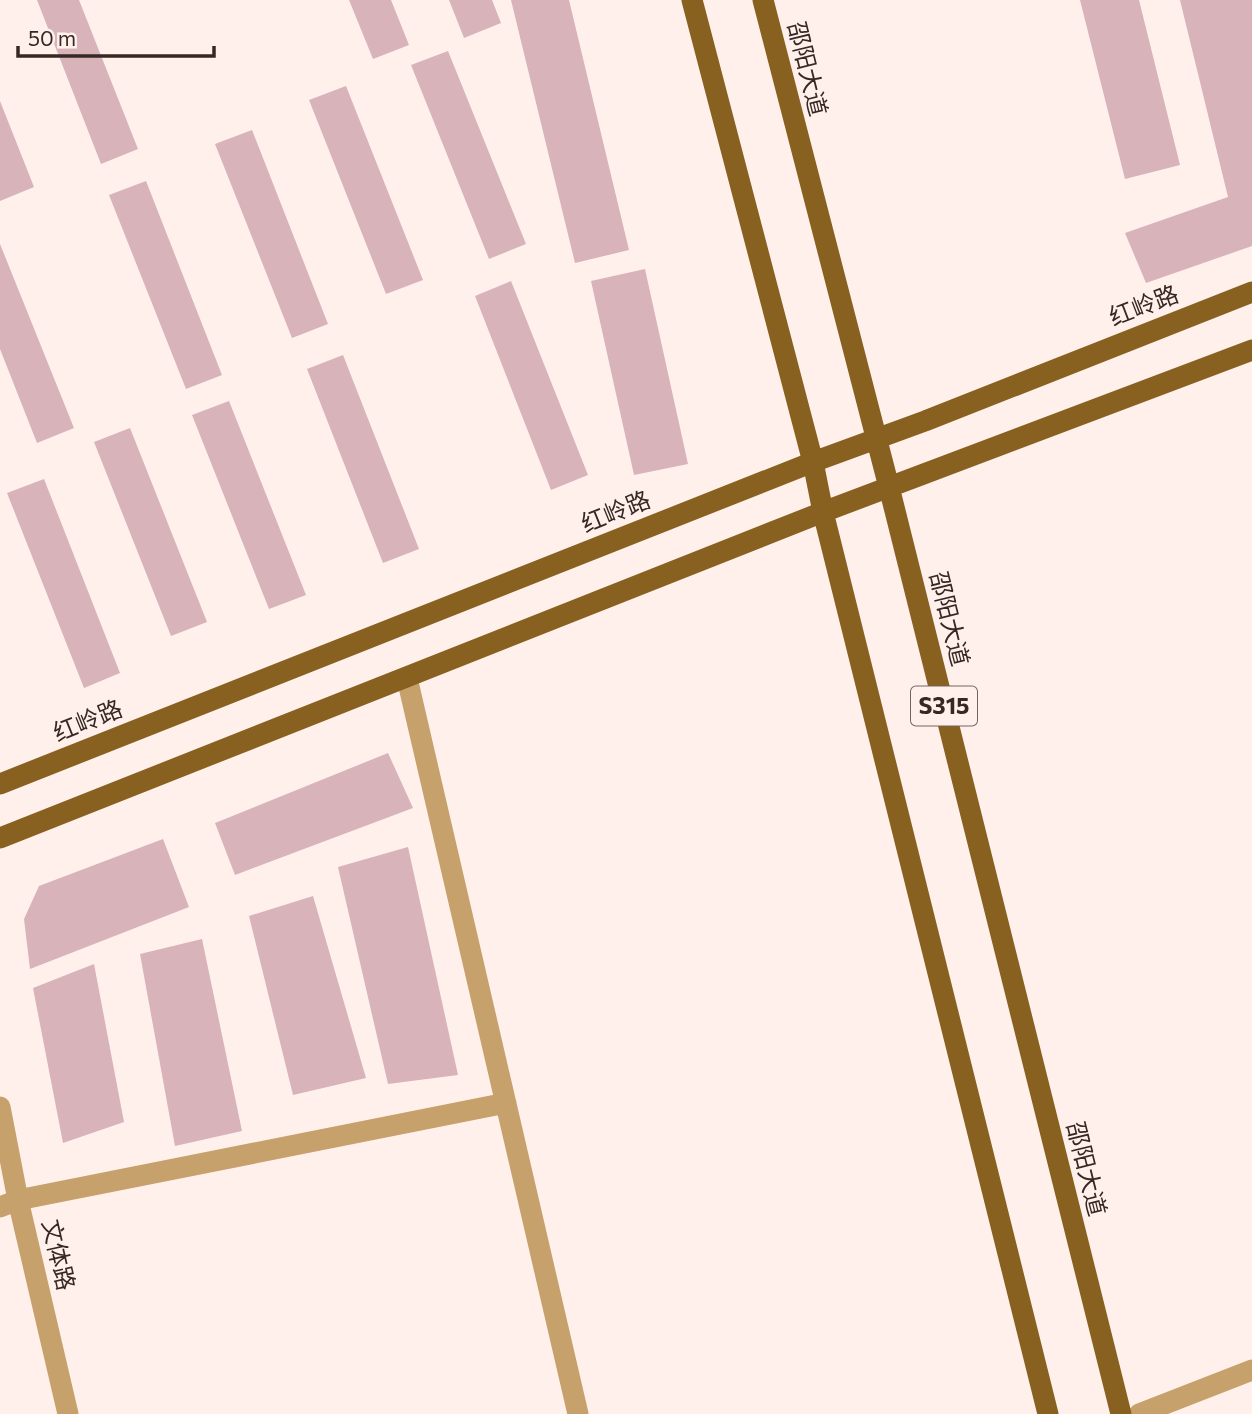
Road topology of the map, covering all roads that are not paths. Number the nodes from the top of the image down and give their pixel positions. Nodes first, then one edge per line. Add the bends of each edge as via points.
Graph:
1 (692, 0) edge
2 (763, 0) edge
3 (1252, 292) edge
4 (1252, 350) edge
5 (876, 439) junction
6 (813, 462) junction
7 (889, 488) junction
8 (823, 512) junction
9 (407, 678) junction
10 (0, 784) edge
11 (0, 838) edge
12 (506, 1103) junction
13 (0, 1107) edge
14 (9, 1203) edge
15 (1252, 1370) edge
16 (68, 1414) edge
17 (578, 1414) edge
18 (1048, 1414) edge
19 (1121, 1414) edge
20 (1139, 1414) edge

1 - 6 main road, S315
2 - 5 main road, 邵阳大道 / S315
3 - 5 main road, 红岭路
4 - 7 main road
5 - 6 main road, 红岭路
5 - 7 main road, 邵阳大道 / S315
6 - 8 main road, S315
6 - 10 main road, 红岭路
7 - 8 main road
7 - 19 main road, 邵阳大道 / S315
8 - 9 main road
8 - 18 main road, S315
9 - 11 main road
9 - 12 street
12 - 14 street
12 - 17 street
13 - 14 street, 文体路
14 - 16 street, 文体路
15 - 20 street

